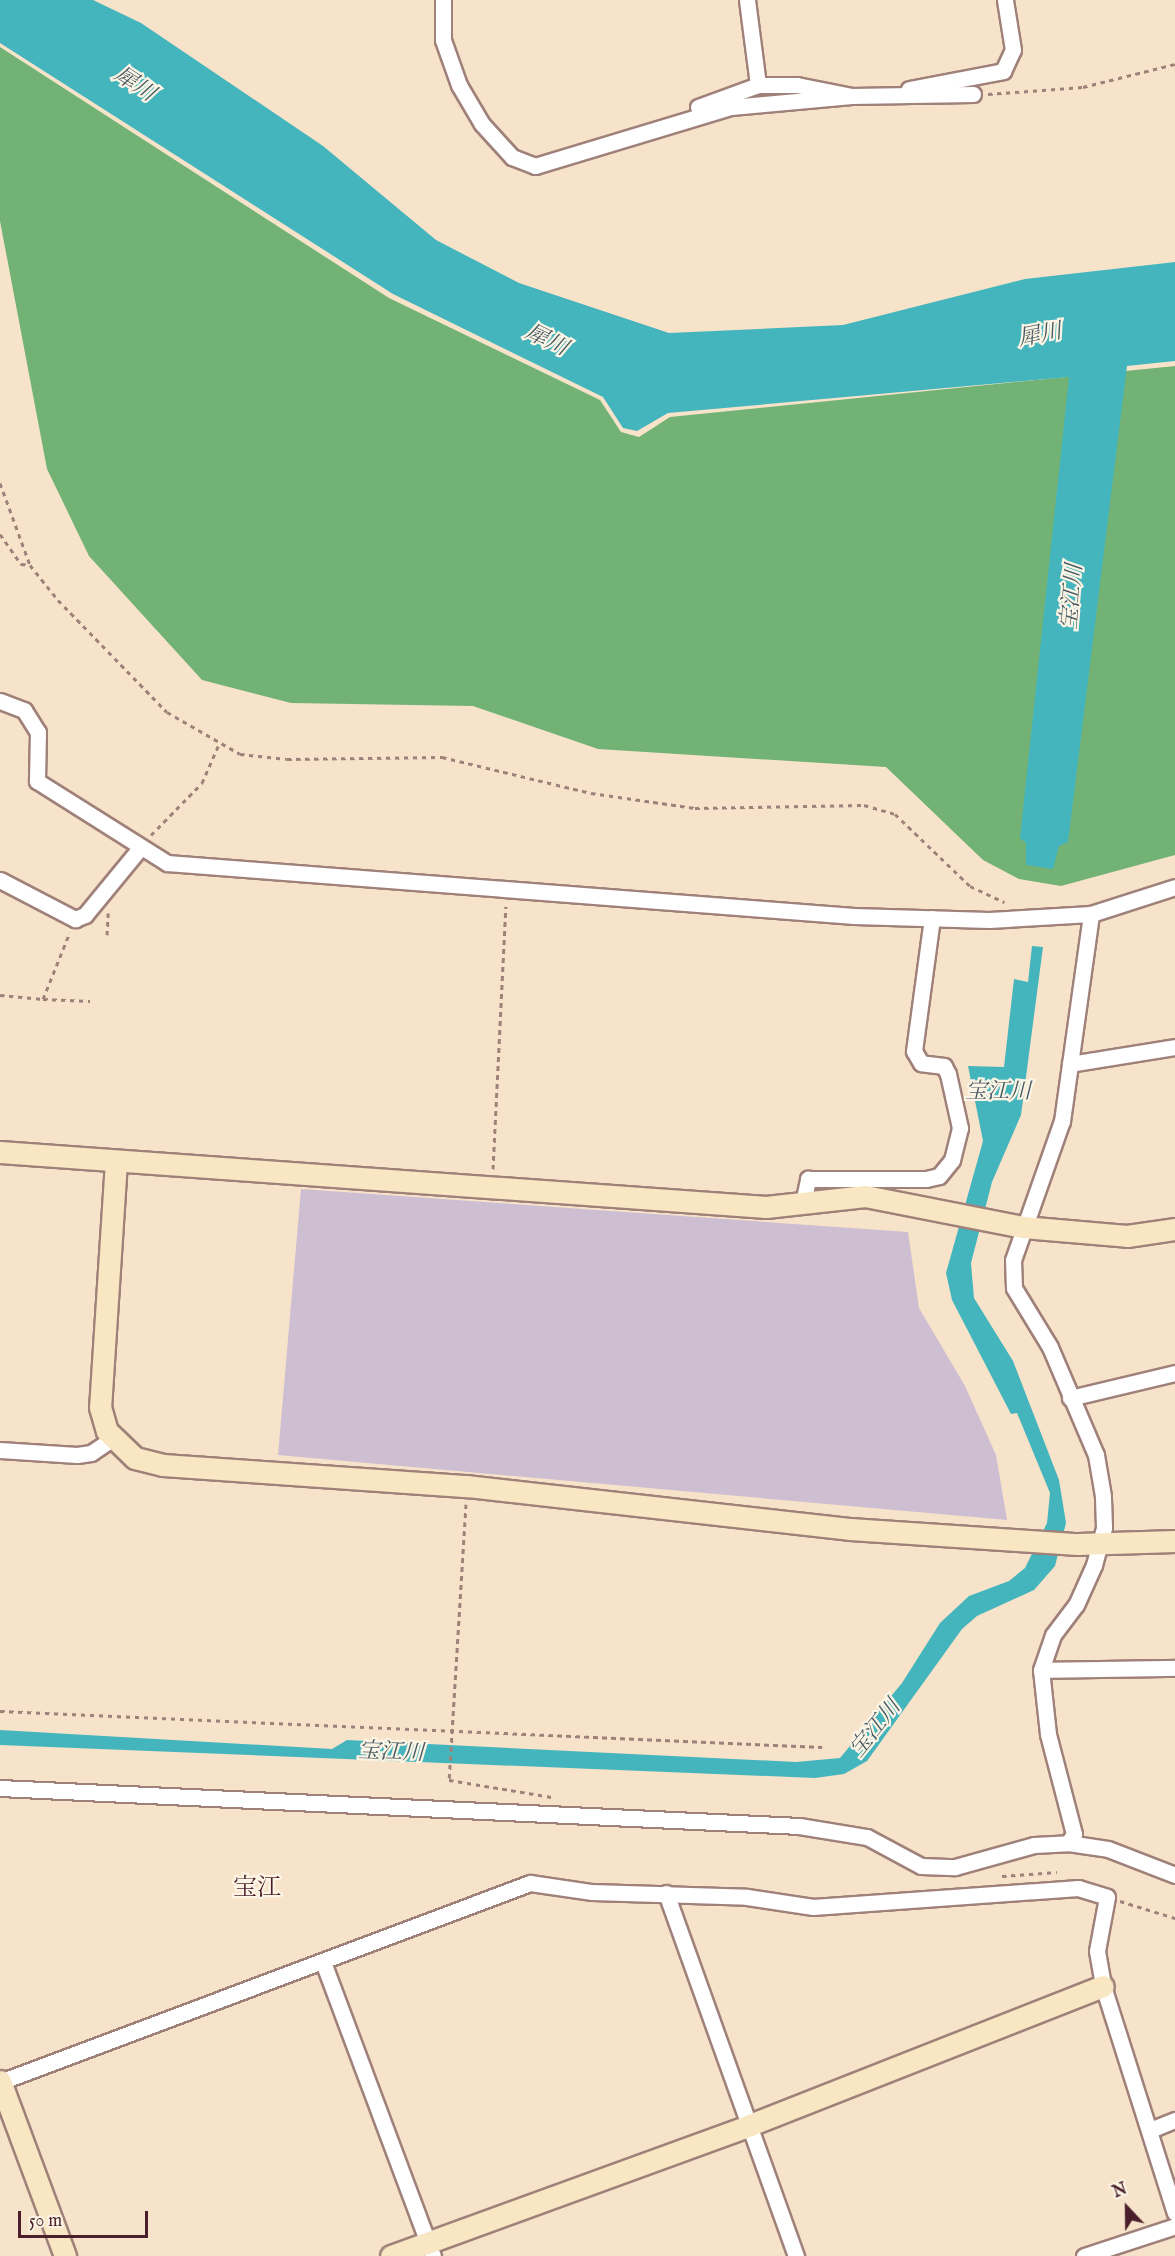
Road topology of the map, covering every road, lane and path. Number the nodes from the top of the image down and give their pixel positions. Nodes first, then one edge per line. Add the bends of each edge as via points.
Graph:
1 (443, 0) edge
2 (747, 0) edge
3 (1005, 0) edge
4 (1175, 64) edge
5 (758, 85) junction
6 (973, 94) joint
7 (850, 96) junction
8 (892, 97) junction
9 (659, 129) junction
10 (0, 483) edge
11 (0, 534) edge
12 (30, 565) junction
13 (0, 701) edge
14 (219, 744) junction
15 (140, 848) junction
16 (0, 880) edge
17 (1175, 887) edge
18 (507, 889) junction
19 (1012, 905) dead end
20 (1091, 914) junction
21 (932, 918) junction
22 (75, 919) junction
23 (0, 995) edge
24 (43, 999) junction
25 (90, 1001) dead end
26 (1175, 1047) edge
27 (1070, 1064) junction
28 (0, 1152) edge
29 (116, 1161) junction
30 (492, 1189) junction
31 (803, 1203) junction
32 (1017, 1225) junction
33 (1175, 1229) edge
34 (1175, 1373) edge
35 (1070, 1398) junction
36 (113, 1438) junction
37 (0, 1450) edge
38 (467, 1486) junction
39 (1175, 1541) edge
40 (1101, 1543) junction
41 (1041, 1670) junction
42 (1175, 1670) edge
43 (0, 1711) edge
44 (450, 1727) junction
45 (822, 1747) dead end
46 (0, 1788) edge
47 (559, 1798) dead end
48 (1068, 1843) junction
49 (1175, 1875) edge
50 (666, 1893) junction
51 (1107, 1897) junction
52 (1175, 1918) edge
53 (323, 1962) junction
54 (1103, 1986) junction
55 (0, 2082) edge
56 (1175, 2121) edge
57 (750, 2125) junction
58 (1150, 2130) junction
59 (1175, 2213) edge
60 (1175, 2226) edge
61 (430, 2249) edge
62 (65, 2256) edge
63 (391, 2256) edge
64 (796, 2256) edge
65 (1084, 2256) edge

1 - 9 street via 442,40 459,85 482,124 512,157 535,166
2 - 5 street
3 - 8 street via 1013,50 1003,71 914,86
4 - 6 path via 1083,87 1027,95
5 - 7 street via 797,85
5 - 9 street via 680,114
6 - 8 street
7 - 8 street
7 - 9 street via 753,102
10 - 12 path
11 - 12 path via 21,564
12 - 14 path via 167,712
13 - 15 street via 24,710 38,732 37,781
14 - 15 path via 202,783
14 - 19 path via 240,754 287,759 442,756 591,793 696,808 864,805 895,814 970,886
15 - 18 street via 166,863
15 - 22 street via 85,915
16 - 22 street
17 - 20 street
18 - 21 street
18 - 30 path
20 - 21 street via 1047,914 1028,920
20 - 27 street
21 - 31 street via 914,1051 915,1059 944,1065 948,1074 960,1128 952,1160 939,1176 926,1179 808,1179
22 - 24 path
23 - 24 path
24 - 25 path
26 - 27 street
27 - 32 street via 1062,1121
28 - 29 street
29 - 30 street
29 - 36 street via 100,1407
30 - 31 street via 766,1207
31 - 32 street via 865,1196 950,1209
32 - 33 street via 1127,1236
32 - 35 street via 1014,1288 1050,1347
34 - 35 street
35 - 40 street via 1096,1455 1103,1496
36 - 37 street via 91,1453 76,1455
36 - 38 street via 135,1458 163,1465
38 - 40 street via 850,1529
38 - 44 path
39 - 40 street
40 - 41 street via 1076,1605 1053,1635
41 - 42 street
41 - 48 street via 1048,1734 1074,1834
43 - 44 path
44 - 45 path
44 - 47 path via 449,1780
46 - 48 street via 799,1826 867,1837 921,1866 955,1867 1034,1845
48 - 49 street via 1108,1848
50 - 51 street via 813,1906 975,1898 1048,1886
50 - 53 street via 592,1892 530,1883
50 - 57 street
51 - 52 path
51 - 54 street via 1097,1951
53 - 55 street
53 - 61 street
54 - 57 street
54 - 58 street
55 - 62 street
56 - 58 street
57 - 61 street
57 - 64 street
58 - 59 street
60 - 65 street
61 - 63 street

